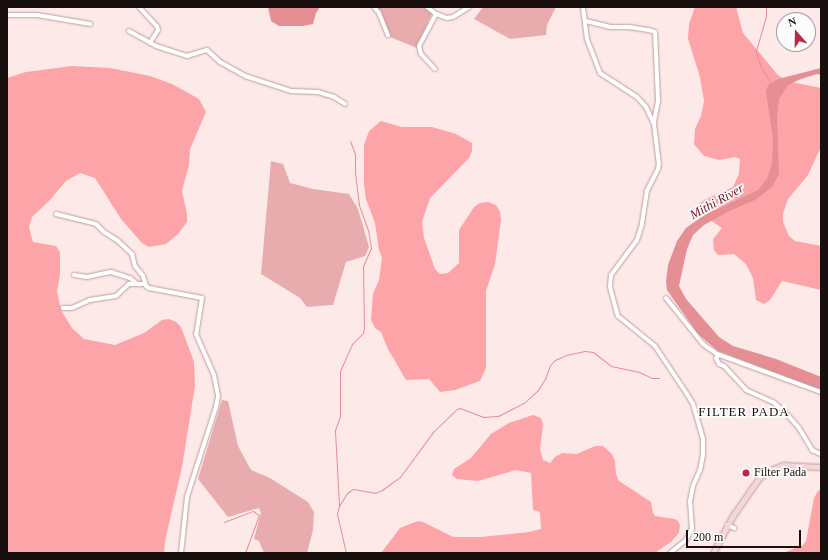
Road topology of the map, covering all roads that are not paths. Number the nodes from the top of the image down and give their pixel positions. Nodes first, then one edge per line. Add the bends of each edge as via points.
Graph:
1 (139, 7) edge
2 (374, 7) edge
3 (427, 7) edge
4 (469, 7) edge
5 (584, 7) edge
6 (436, 14) junction
7 (7, 15) edge
8 (586, 21) junction
9 (90, 24) dead end
10 (129, 31) dead end
11 (388, 35) dead end
12 (150, 43) junction
13 (435, 69) dead end
14 (345, 104) dead end
15 (654, 124) junction
16 (56, 214) dead end
17 (74, 275) dead end
18 (136, 283) junction
19 (145, 284) junction
20 (666, 298) dead end
21 (63, 308) dead end
22 (719, 354) junction
23 (821, 392) edge
24 (821, 454) edge
25 (821, 466) edge
26 (727, 525) junction
27 (734, 528) dead end
28 (181, 553) edge
29 (670, 553) edge
30 (713, 553) edge

1 - 12 street via 157,26 158,30
2 - 11 street
3 - 6 street
4 - 6 street via 453,17 447,18
5 - 8 street
6 - 13 street via 419,46 421,54
7 - 9 street via 37,15
8 - 15 street via 587,39 600,73 637,97 646,107
8 - 15 street via 610,27 655,32 658,101
10 - 12 street
12 - 14 street via 187,56 207,50 220,62 245,76 291,91 318,92
15 - 29 street via 658,169 648,186 637,240 611,275 610,287 618,316 655,346 687,394 693,404 703,439 703,456 690,501 692,529 686,540
16 - 19 street via 100,226 132,254 135,266 143,276
17 - 18 street via 87,277 111,272 130,278
18 - 19 street
18 - 21 street via 129,284 116,296
19 - 28 street via 148,288 202,298 196,334 211,365 217,385 216,407 186,498
20 - 22 street via 703,344
22 - 23 street
22 - 24 street via 716,358 719,364 724,366 746,390 773,402 783,410 799,428 809,447
25 - 26 main road via 784,466 770,470 759,478
26 - 27 street
26 - 30 main road

